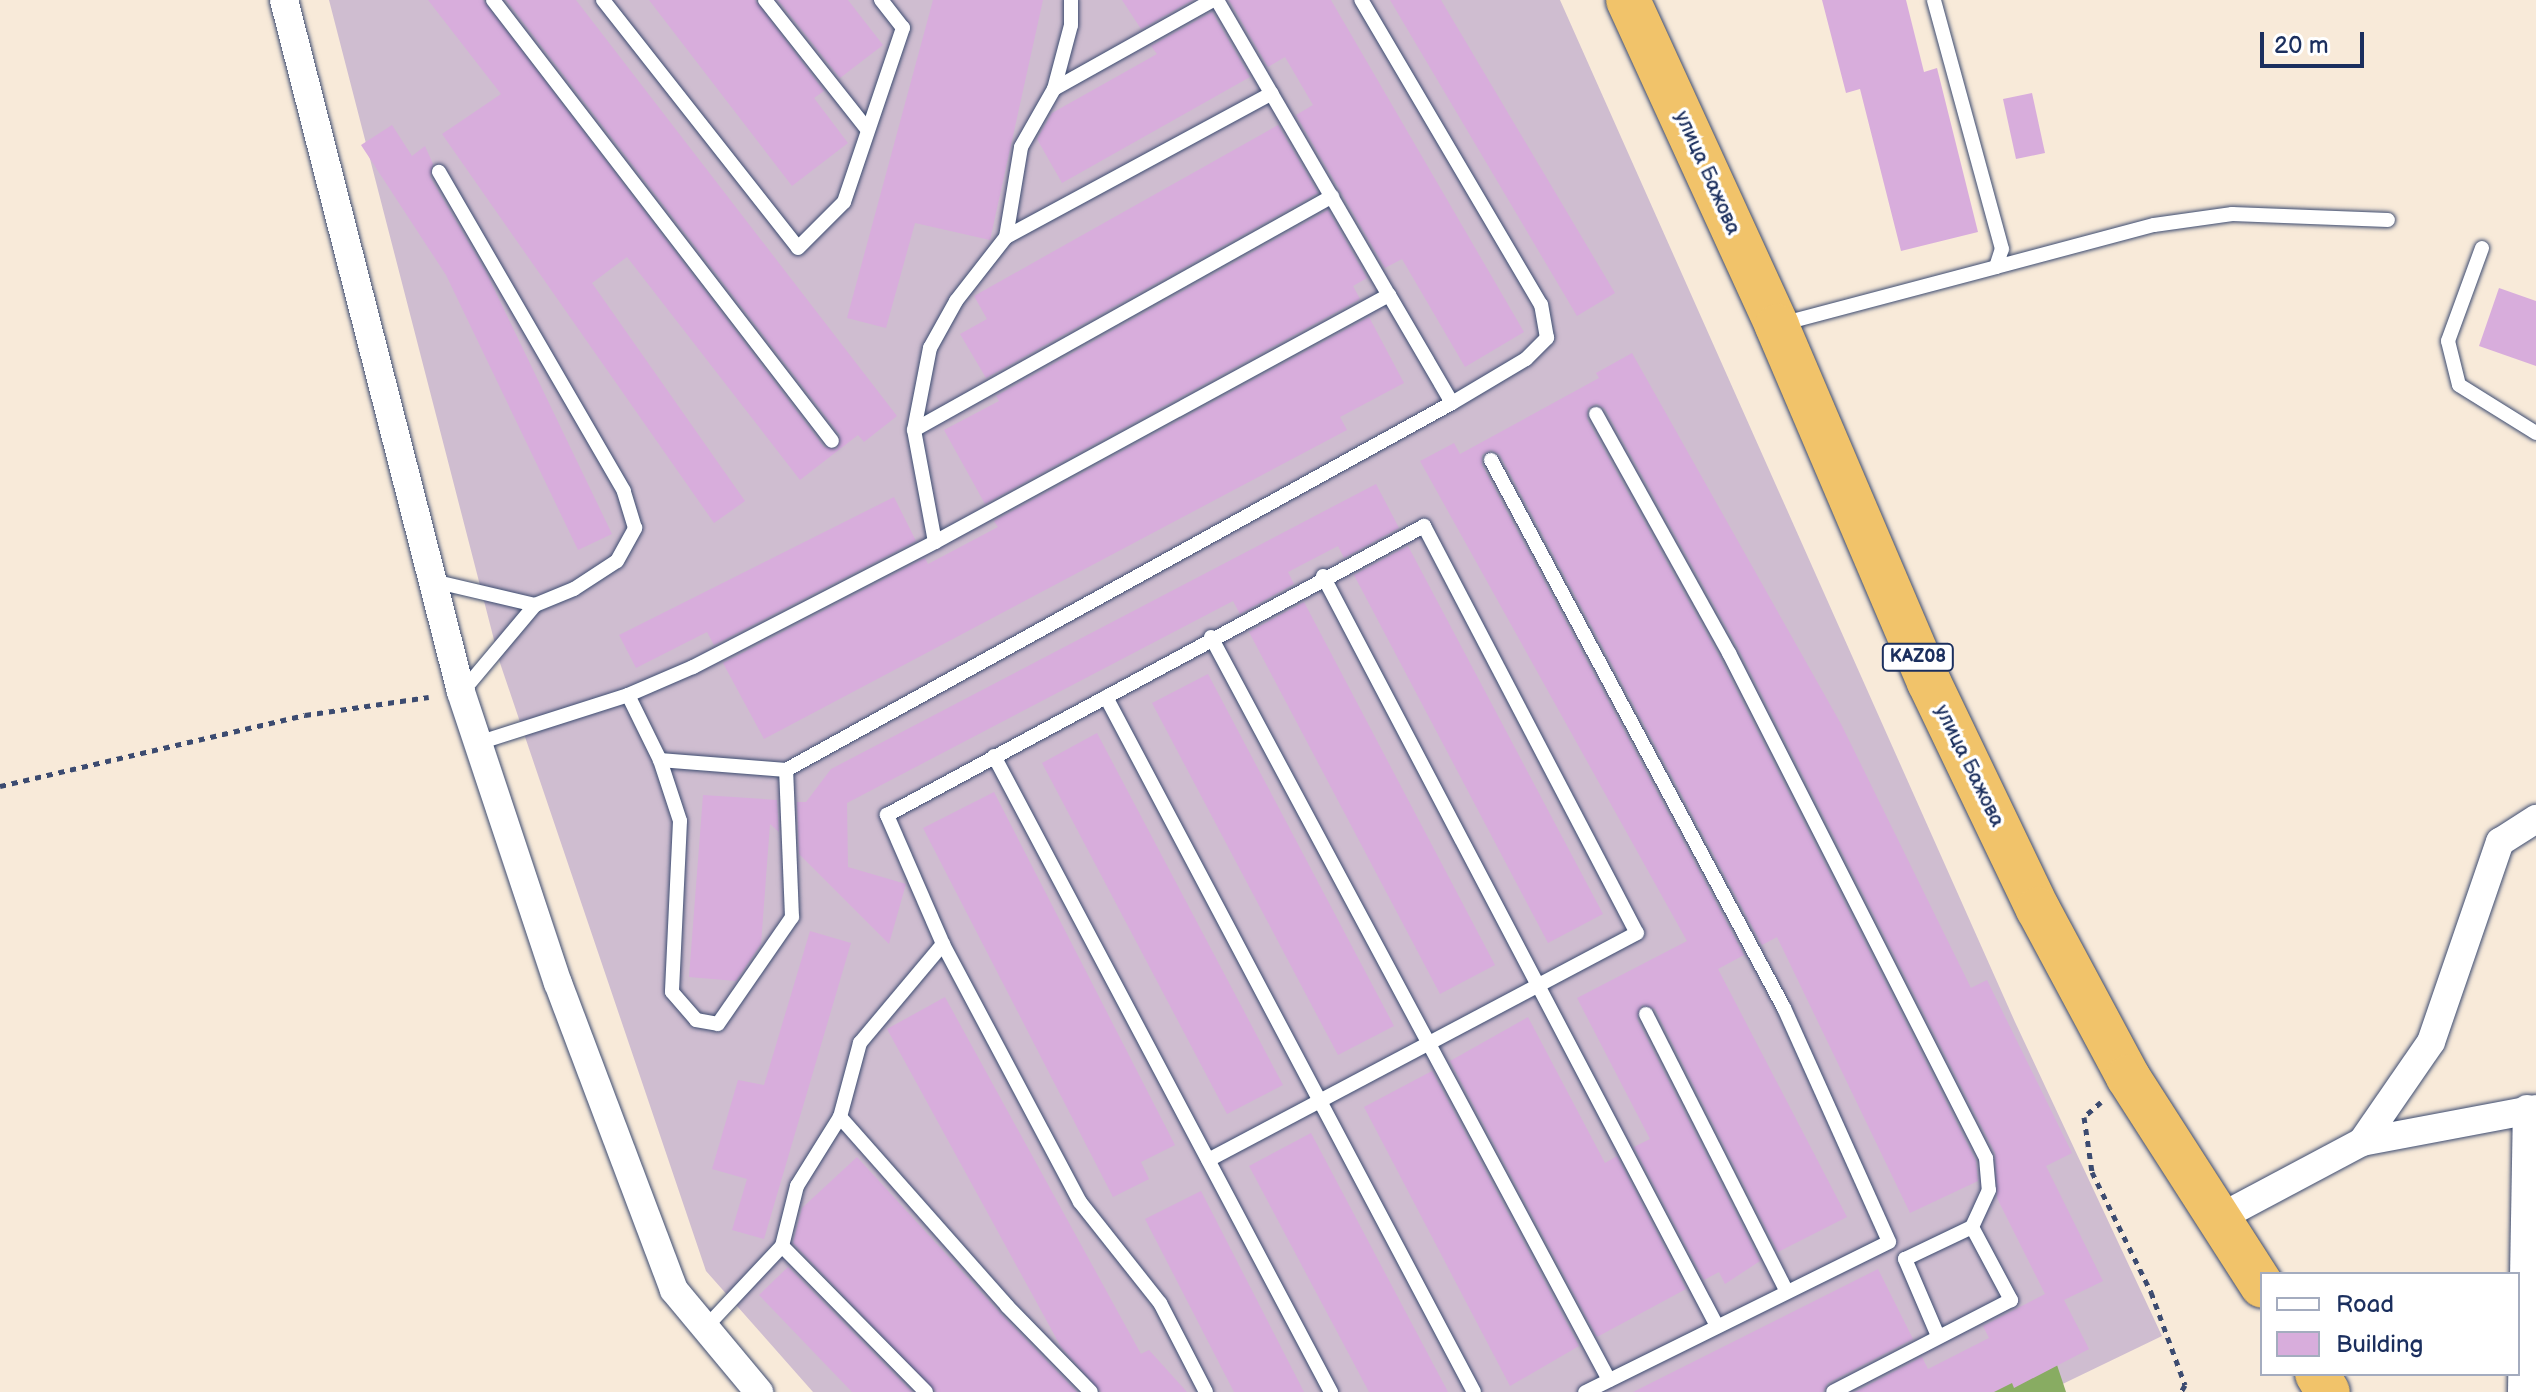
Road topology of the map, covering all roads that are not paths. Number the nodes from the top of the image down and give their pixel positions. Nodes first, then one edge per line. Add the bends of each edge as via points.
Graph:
1 (284, 0) edge
2 (493, 0) edge
3 (603, 0) edge
4 (765, 0) edge
5 (881, 0) edge
6 (1071, 0) edge
7 (1215, 0) edge
8 (1361, 0) edge
9 (1628, 0) edge
10 (1934, 0) edge
11 (1054, 89) junction
12 (1272, 93) junction
13 (866, 128) junction
14 (439, 172) dead end
15 (1332, 196) junction
16 (2388, 220) dead end
17 (1006, 237) junction
18 (2482, 248) dead end
19 (1996, 267) junction
20 (1389, 295) junction
21 (1777, 326) junction
22 (1452, 403) junction
23 (1596, 414) dead end
24 (914, 430) junction
25 (2536, 433) edge
26 (832, 441) dead end
27 (1491, 460) dead end
28 (935, 542) junction
29 (1323, 576) junction
30 (433, 581) junction
31 (535, 605) junction
32 (1211, 637) junction
33 (461, 692) junction
34 (628, 695) junction
35 (1106, 697) junction
36 (478, 743) junction
37 (994, 756) junction
38 (660, 760) junction
39 (786, 770) junction
40 (2536, 819) edge
41 (943, 944) junction
42 (1538, 984) junction
43 (1646, 1014) dead end
44 (1428, 1043) junction
45 (1319, 1100) junction
46 (2532, 1109) edge
47 (840, 1117) junction
48 (2362, 1142) junction
49 (1208, 1160) junction
50 (2219, 1218) junction
51 (1972, 1227) junction
52 (1889, 1242) junction
53 (782, 1246) junction
54 (1905, 1259) junction
55 (2260, 1283) edge
56 (1786, 1290) junction
57 (1717, 1326) junction
58 (705, 1328) junction
59 (1938, 1336) junction
60 (1609, 1380) junction
61 (759, 1392) edge
62 (926, 1392) edge
63 (1091, 1392) edge
64 (1206, 1392) edge
65 (1331, 1392) edge
66 (1474, 1392) edge
67 (1585, 1392) edge
68 (1833, 1392) edge
69 (2522, 1392) edge

1 - 30 street
2 - 26 lane
3 - 13 lane via 798,248 844,202
4 - 13 lane
5 - 13 lane via 903,28
6 - 11 lane via 1071,25
7 - 11 lane
7 - 12 lane
8 - 22 lane via 1541,305 1547,338 1526,359
9 - 21 highway, улица Бажова / KAZ08
10 - 19 lane via 2002,249
11 - 17 lane via 1021,147
12 - 15 lane
12 - 17 lane
14 - 31 lane via 624,491 635,528 617,561 574,589
15 - 20 lane
15 - 24 lane
16 - 19 lane via 2232,214 2154,225
17 - 24 lane via 956,301 930,348
18 - 25 lane via 2448,341 2459,385
19 - 21 lane
20 - 22 lane
20 - 28 lane
21 - 50 highway, улица Бажова / KAZ08 via 1929,682 2038,909 2128,1077
22 - 39 lane
23 - 51 lane via 1736,667 1986,1158 1989,1190
24 - 28 lane
27 - 52 lane via 1784,1008
28 - 34 lane
29 - 32 lane
29 - 42 lane
29 - 42 lane via 1424,526 1637,933
30 - 31 lane
30 - 33 street
31 - 33 lane
32 - 35 lane
32 - 44 lane
33 - 36 street
34 - 36 lane
34 - 38 lane
35 - 37 lane
35 - 45 lane
36 - 58 street via 558,983 674,1290
37 - 41 lane via 887,815
37 - 49 lane
38 - 39 lane
38 - 39 lane via 680,821 672,992 696,1020 718,1024 792,917
40 - 48 street via 2500,842 2431,1042
41 - 47 lane via 860,1043
41 - 64 lane via 1080,1202 1160,1303
42 - 44 lane
42 - 57 lane
43 - 56 lane
44 - 45 lane
44 - 60 lane
45 - 49 lane
45 - 66 lane
46 - 48 street
46 - 69 street
47 - 53 lane via 797,1186
47 - 63 lane via 1007,1306
48 - 50 street
49 - 65 lane
50 - 55 highway, улица Бажова / KAZ08
51 - 54 lane
51 - 59 lane via 2011,1300
52 - 54 lane
52 - 56 lane
53 - 58 lane
53 - 62 lane
54 - 59 lane
56 - 57 lane
57 - 60 lane
58 - 61 street
59 - 68 lane
60 - 67 lane

